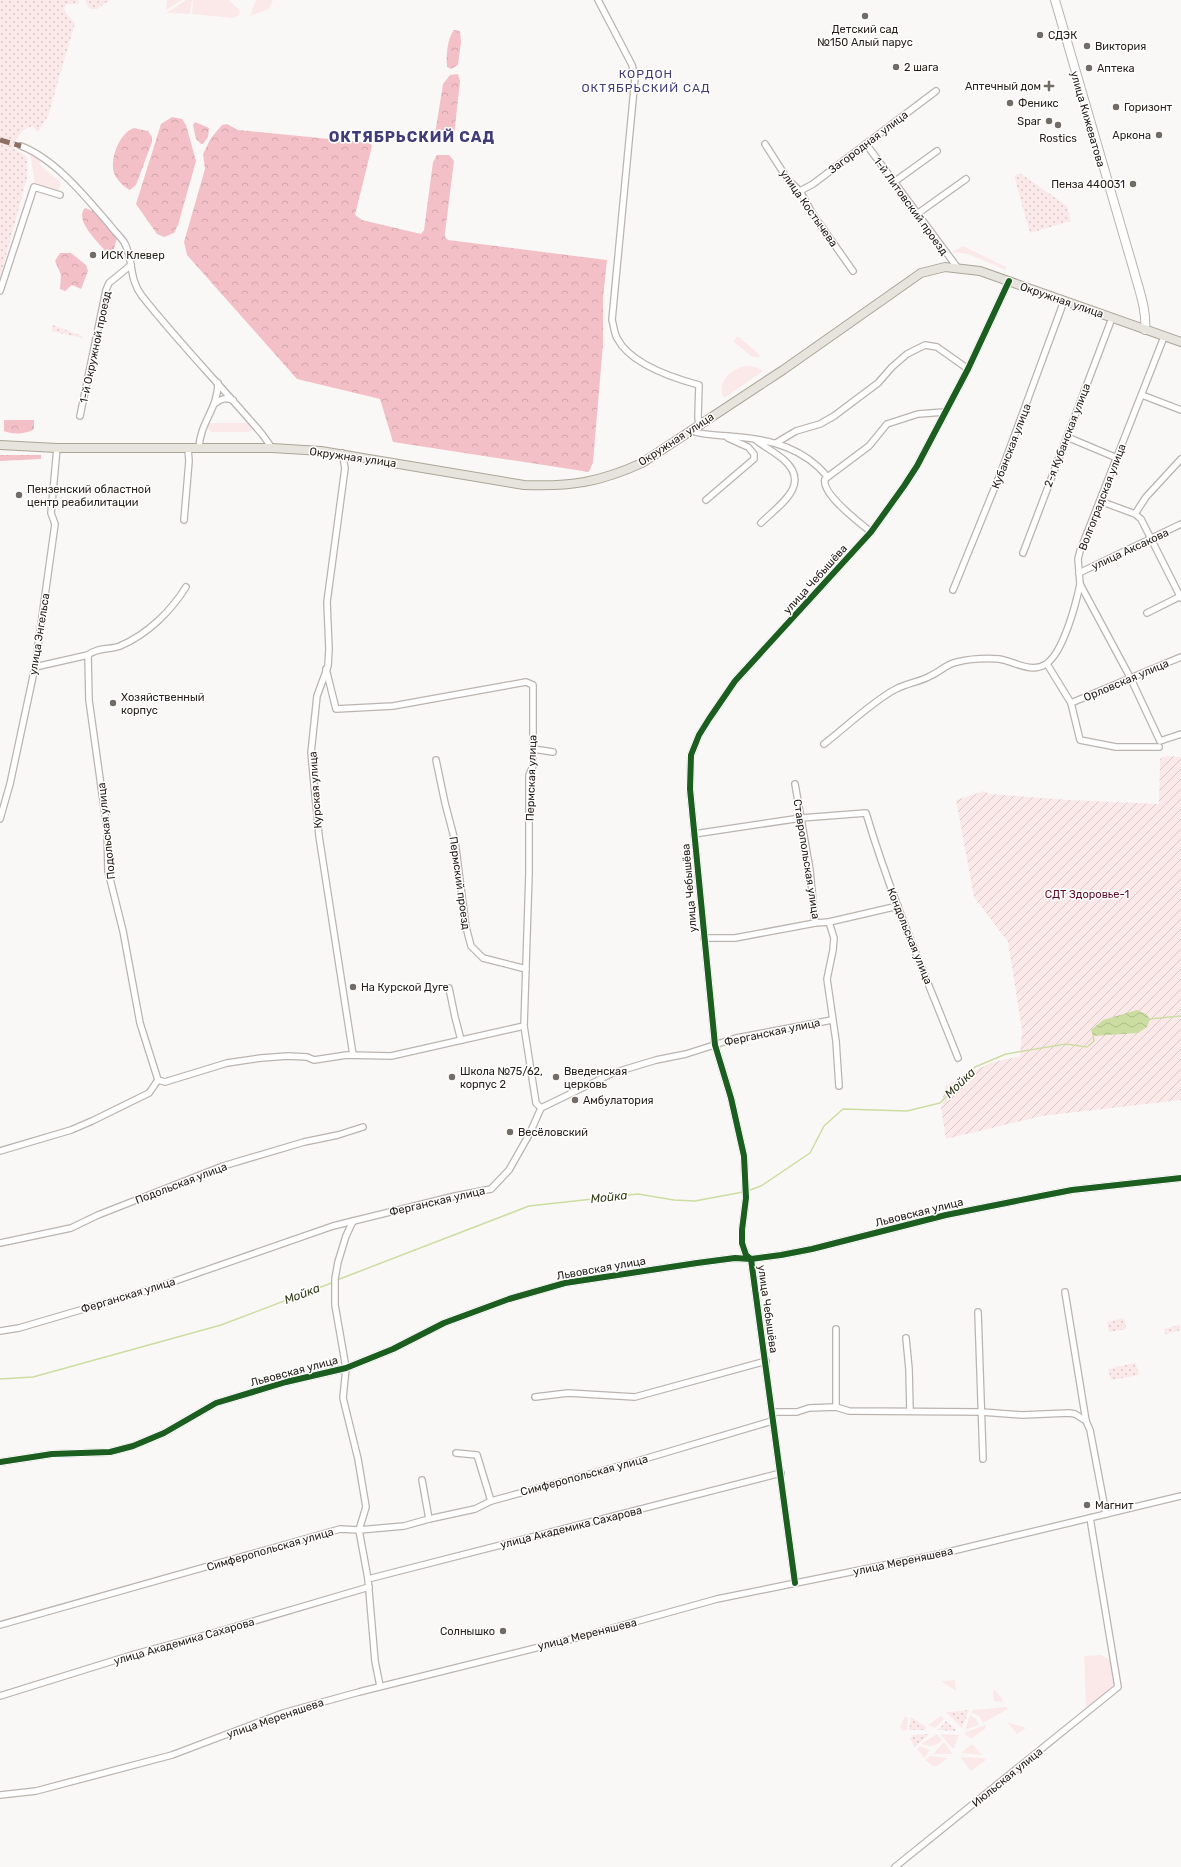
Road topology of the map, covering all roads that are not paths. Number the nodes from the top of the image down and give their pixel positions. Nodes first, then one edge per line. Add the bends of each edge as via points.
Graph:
1 (598, 0) edge
2 (1055, 0) edge
3 (936, 91) dead end
4 (765, 144) dead end
5 (866, 144) junction
6 (21, 146) dead end
7 (937, 151) dead end
8 (966, 179) dead end
9 (894, 182) junction
10 (800, 191) junction
11 (60, 195) dead end
12 (917, 214) junction
13 (131, 265) junction
14 (957, 267) junction
15 (854, 271) dead end
16 (1009, 281) junction
17 (0, 291) edge
18 (1064, 301) junction
19 (1112, 318) junction
20 (1145, 330) junction
21 (1164, 336) junction
22 (1181, 342) edge
23 (968, 369) junction
24 (218, 382) junction
25 (1142, 395) junction
26 (234, 400) junction
27 (215, 404) junction
28 (1181, 410) edge
29 (945, 412) junction
30 (80, 416) dead end
31 (699, 425) junction
32 (691, 431) junction
33 (726, 437) junction
34 (1067, 437) junction
35 (756, 440) junction
36 (776, 443) junction
37 (0, 445) edge
38 (57, 448) junction
39 (188, 448) junction
40 (199, 448) junction
41 (272, 448) junction
42 (342, 453) junction
43 (1117, 458) junction
44 (1181, 459) edge
45 (827, 476) junction
46 (706, 500) dead end
47 (1100, 501) junction
48 (1135, 514) junction
49 (184, 520) dead end
50 (761, 523) dead end
51 (1181, 524) edge
52 (870, 532) junction
53 (1150, 539) junction
54 (1023, 552) dead end
55 (1079, 573) junction
56 (1080, 584) junction
57 (186, 587) dead end
58 (953, 590) dead end
59 (1181, 597) edge
60 (1147, 613) dead end
61 (88, 655) junction
62 (1181, 657) edge
63 (1047, 664) junction
64 (35, 667) junction
65 (326, 669) junction
66 (1131, 679) junction
67 (1070, 703) junction
68 (1181, 734) edge
69 (824, 744) dead end
70 (1159, 744) junction
71 (533, 749) junction
72 (553, 752) dead end
73 (436, 760) dead end
74 (795, 784) dead end
75 (3, 802) edge
76 (801, 818) junction
77 (0, 819) edge
78 (694, 834) junction
79 (898, 906) junction
80 (829, 922) junction
81 (815, 924) junction
82 (704, 938) junction
83 (526, 969) junction
84 (450, 988) dead end
85 (832, 1020) junction
86 (524, 1026) junction
87 (461, 1040) junction
88 (715, 1045) junction
89 (354, 1055) junction
90 (958, 1058) dead end
91 (158, 1080) junction
92 (839, 1086) dead end
93 (541, 1108) junction
94 (363, 1127) dead end
95 (0, 1151) edge
96 (1181, 1178) edge
97 (353, 1221) junction
98 (0, 1242) edge
99 (750, 1259) junction
100 (1065, 1292) dead end
101 (978, 1312) dead end
102 (1, 1329) edge
103 (836, 1329) dead end
104 (906, 1338) dead end
105 (766, 1361) junction
106 (346, 1368) junction
107 (535, 1398) dead end
108 (836, 1407) junction
109 (910, 1411) junction
110 (772, 1412) junction
111 (982, 1412) junction
112 (772, 1421) junction
113 (1086, 1421) junction
114 (456, 1453) dead end
115 (983, 1459) dead end
116 (0, 1462) edge
117 (781, 1473) junction
118 (422, 1480) dead end
119 (1181, 1496) edge
120 (491, 1501) junction
121 (1106, 1514) junction
122 (1090, 1518) junction
123 (429, 1519) junction
124 (359, 1530) junction
125 (368, 1579) junction
126 (795, 1583) junction
127 (369, 1587) junction
128 (0, 1625) edge
129 (380, 1686) junction
130 (0, 1696) edge
131 (0, 1795) edge
132 (895, 1867) edge

1 - 31 street via 632,65 635,78 612,320 616,338 630,355 652,368 699,385
2 - 20 main road, улица Кижеватова via 1134,271 1144,309
3 - 5 street, Загородная улица
4 - 10 street, улица Костычева via 788,180
5 - 9 street, 1-й Литовский проезд
5 - 10 street, Загородная улица
6 - 13 street via 50,162 95,207 124,242
7 - 9 street
8 - 12 street
9 - 12 street, 1-й Литовский проезд
10 - 15 street, улица Костычева via 812,213
11 - 17 street via 34,187
12 - 14 street, 1-й Литовский проезд
13 - 24 street via 132,278 141,295
13 - 30 street, 1-й Окружной проезд via 109,283 106,290
14 - 16 main road, Окружная улица via 980,271
14 - 31 main road, Окружная улица via 938,268 921,273
16 - 18 main road, Окружная улица
16 - 23 street, улица Чебышёва
18 - 19 main road, Окружная улица
18 - 58 street, Кубанская улица via 1004,465
19 - 20 main road, Окружная улица
19 - 34 street, 2-я Кубанская улица
20 - 21 main road, Окружная улица
21 - 22 main road, Окружная улица
21 - 25 street, Волгоградская улица
23 - 29 street, улица Чебышёва
23 - 36 street via 937,347 925,345 907,354 868,391 834,416 820,424 796,431
24 - 26 street
24 - 27 street
25 - 28 street
25 - 43 street, Волгоградская улица
26 - 27 street via 220,399
26 - 41 street
27 - 40 street via 200,434
29 - 45 street via 918,414 887,424 869,446
29 - 52 street, улица Чебышёва via 917,466
31 - 32 main road, Окружная улица
32 - 33 street
32 - 42 main road, Окружная улица via 642,463 594,481 569,485 524,484
33 - 35 street
33 - 46 street via 748,447 754,454 754,459
34 - 43 street
34 - 54 street, 2-я Кубанская улица
35 - 36 street
35 - 50 street via 784,460 795,473 796,479 790,494
36 - 45 street via 797,451 814,462
37 - 38 main road, Окружная улица
38 - 39 main road, Окружная улица
38 - 64 street, улица Энгельса via 51,513 56,524
39 - 40 main road, Окружная улица
39 - 49 street
40 - 41 main road, Окружная улица
41 - 42 main road, Окружная улица
42 - 65 street, Курская улица via 345,468 327,602 329,649
43 - 47 street, Волгоградская улица
44 - 48 street via 1146,497
45 - 52 street via 824,484 840,507
47 - 48 street
47 - 55 street, Волгоградская улица via 1080,551
48 - 53 street via 1143,522
51 - 53 street, улица Аксакова
52 - 78 street, улица Чебышёва via 735,681 702,730 691,755 690,789
53 - 55 street, улица Аксакова
53 - 59 street
55 - 56 street, Волгоградская улица
56 - 63 street via 1066,630
56 - 66 street, Волгоградская улица
57 - 61 street via 165,615 145,631 120,646 94,651
59 - 60 street
61 - 64 street
61 - 91 street, Подольская улица via 90,700 107,829 108,871 123,931 140,1023
62 - 66 street, Орловская улица
63 - 67 street
63 - 69 street via 1028,668 1007,661 989,659 949,664 930,676 890,693
64 - 75 street, улица Энгельса via 25,722
65 - 71 street, Пермская улица via 336,709 393,706 526,682 533,685
65 - 89 street, Курская улица via 317,696 311,753 319,836
66 - 67 street, Орловская улица
66 - 70 street, Волгоградская улица
67 - 70 street via 1080,740 1116,747
68 - 70 street
71 - 72 street
71 - 83 street, Пермская улица via 533,766 529,775
73 - 83 street, Пермский проезд via 455,841 466,927 471,946 483,958
74 - 76 street, Ставропольская улица
75 - 77 street, улица Энгельса
76 - 78 street
76 - 79 street, Кондольская улица via 866,813 880,860
76 - 81 street, Ставропольская улица via 810,870
78 - 82 street, улица Чебышёва
79 - 80 street
79 - 90 street, Кондольская улица
80 - 81 street, Ставропольская улица
80 - 85 street, Ставропольская улица via 834,938 827,979
81 - 82 street via 735,938
82 - 88 street, улица Чебышёва
83 - 86 street, Пермская улица
84 - 87 street
85 - 88 street, Ферганская улица via 736,1038
85 - 92 street, Ставропольская улица
86 - 87 street
86 - 93 street, Пермская улица via 536,1103
87 - 89 street via 391,1056
88 - 93 street, Ферганская улица via 613,1073
88 - 99 street, улица Чебышёва via 732,1098 742,1147 746,1186 742,1243
89 - 91 street via 322,1060 288,1056 261,1058 227,1063 165,1082
91 - 95 street via 149,1093 92,1121 71,1130
93 - 97 street, Ферганская улица via 509,1170 491,1189
94 - 98 street, Подольская улица via 211,1170 71,1228
96 - 99 street, Львовская улица via 1072,1190 946,1215 812,1249
97 - 102 street, Ферганская улица via 152,1289 19,1328
97 - 106 street via 342,1248 335,1279 335,1305
99 - 105 street, улица Чебышёва
99 - 106 street, Львовская улица via 735,1258 566,1283 509,1299 444,1323 393,1349
100 - 113 street
101 - 111 street
103 - 108 street
104 - 109 street
105 - 107 street via 635,1397 568,1393
105 - 110 street, улица Чебышёва
106 - 116 street, Львовская улица via 286,1382 216,1403 164,1434 133,1446 110,1452 52,1454
106 - 124 street via 343,1398 358,1459 366,1507
108 - 109 street via 849,1411
108 - 110 street
109 - 111 street
110 - 112 street, улица Чебышёва
111 - 113 street via 1069,1413
111 - 115 street
112 - 117 street, улица Чебышёва
112 - 120 street, Симферопольская улица
113 - 121 street via 1090,1430
114 - 120 street via 477,1455
117 - 125 street, улица Академика Сахарова
117 - 126 street, улица Чебышёва
118 - 123 street
119 - 121 street, улица Мереняшева
120 - 123 street, Симферопольская улица via 476,1509
121 - 122 street, улица Мереняшева
122 - 126 street, улица Мереняшева via 944,1553
122 - 132 street, Июльская улица via 1118,1687
123 - 124 street, Симферопольская улица via 404,1526
124 - 125 street
124 - 128 street, Симферопольская улица via 340,1530
125 - 127 street
126 - 129 street, улица Мереняшева via 717,1599 584,1636
127 - 129 street via 375,1661
127 - 130 street, улица Академика Сахарова via 135,1654
129 - 131 street, улица Мереняшева via 283,1713 172,1755 36,1791

